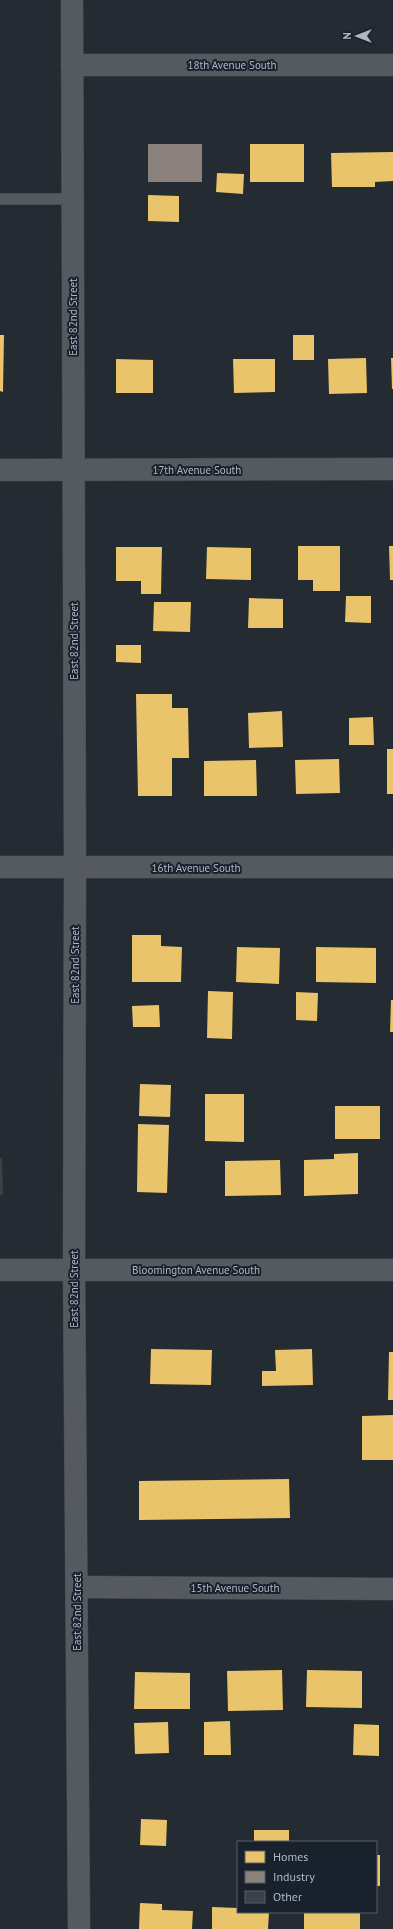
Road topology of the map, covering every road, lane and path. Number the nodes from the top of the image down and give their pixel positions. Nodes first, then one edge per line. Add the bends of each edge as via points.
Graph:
1 (72, 0) edge
2 (72, 65) junction
3 (393, 65) edge
4 (0, 199) edge
5 (72, 199) junction
6 (393, 469) edge
7 (0, 470) edge
8 (74, 470) junction
9 (0, 867) edge
10 (393, 867) edge
11 (75, 868) junction
12 (0, 1270) edge
13 (74, 1270) junction
14 (393, 1270) edge
15 (77, 1587) junction
16 (393, 1589) edge
17 (79, 1929) edge

1 - 2 street, East 82nd Street
2 - 3 street, 18th Avenue South
2 - 5 street, East 82nd Street
4 - 5 lane
5 - 8 street, East 82nd Street
6 - 8 street, 17th Avenue South
7 - 8 street, 17th Avenue South
8 - 11 street, East 82nd Street
9 - 11 street, 16th Avenue South
10 - 11 street, 16th Avenue South
11 - 13 street, East 82nd Street
12 - 13 street, Bloomington Avenue South
13 - 14 street, Bloomington Avenue South
13 - 15 street, East 82nd Street
15 - 16 street, 15th Avenue South
15 - 17 street, East 82nd Street

